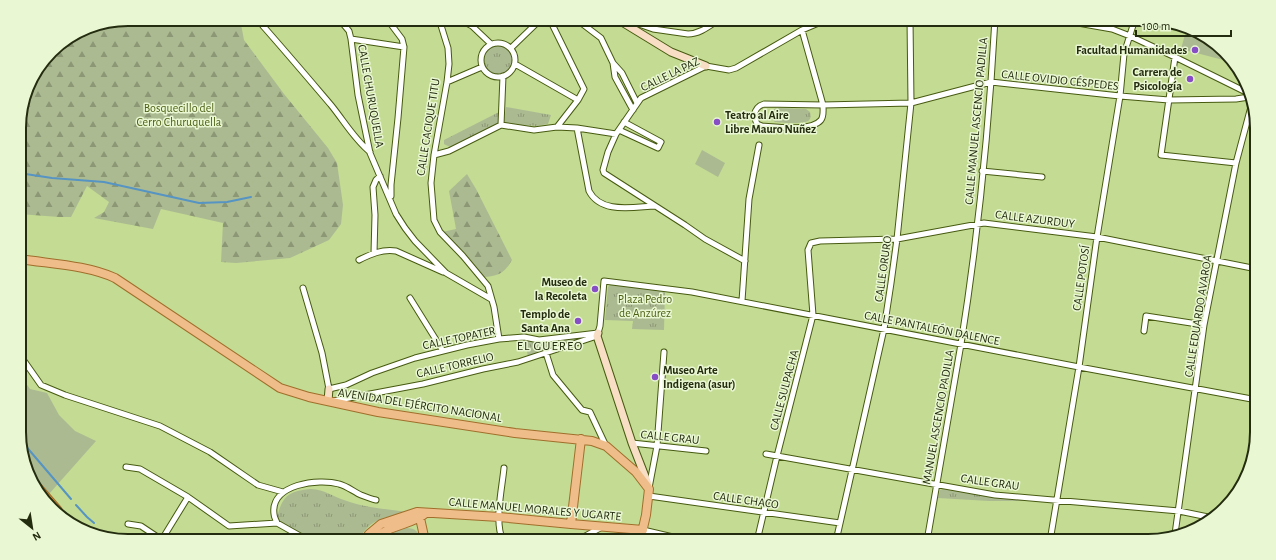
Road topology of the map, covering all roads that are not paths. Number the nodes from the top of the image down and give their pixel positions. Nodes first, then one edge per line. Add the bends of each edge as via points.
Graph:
1 (263, 26) dead end
2 (344, 26) edge
3 (392, 26) edge
4 (440, 26) edge
5 (472, 26) edge
6 (534, 26) edge
7 (553, 26) edge
8 (585, 26) edge
9 (634, 26) edge
10 (646, 26) edge
11 (709, 26) edge
12 (811, 26) edge
13 (910, 26) edge
14 (995, 26) edge
15 (1095, 26) edge
16 (1133, 26) edge
17 (802, 30) junction
18 (1130, 36) junction
19 (351, 39) junction
20 (491, 44) junction
21 (404, 47) junction
22 (511, 48) junction
23 (1175, 57) junction
24 (613, 63) junction
25 (514, 64) junction
26 (706, 66) junction
27 (482, 67) junction
28 (503, 76) junction
29 (447, 82) junction
30 (991, 82) junction
31 (1243, 90) edge
32 (1120, 96) junction
33 (1246, 98) edge
34 (578, 100) junction
35 (1169, 100) junction
36 (637, 103) junction
37 (911, 103) junction
38 (823, 105) junction
39 (633, 110) junction
40 (1249, 114) edge
41 (624, 122) junction
42 (501, 126) junction
43 (557, 127) junction
44 (577, 128) junction
45 (618, 132) junction
46 (759, 144) dead end
47 (370, 153) junction
48 (434, 155) junction
49 (1236, 163) junction
50 (982, 171) junction
51 (380, 176) junction
52 (1042, 177) dead end
53 (391, 199) junction
54 (654, 206) junction
55 (977, 225) junction
56 (1097, 237) junction
57 (897, 239) junction
58 (811, 243) joint
59 (374, 253) junction
60 (26, 260) edge
61 (359, 260) dead end
62 (1216, 260) junction
63 (745, 261) junction
64 (1250, 268) edge
65 (446, 273) junction
66 (303, 288) dead end
67 (410, 298) dead end
68 (491, 299) junction
69 (742, 301) junction
70 (813, 315) junction
71 (1204, 324) junction
72 (884, 329) junction
73 (1144, 331) dead end
74 (598, 335) junction
75 (499, 339) junction
76 (961, 344) junction
77 (443, 351) junction
78 (664, 352) dead end
79 (546, 353) junction
80 (26, 364) edge
81 (1079, 367) junction
82 (329, 389) junction
83 (1196, 389) junction
84 (1250, 399) edge
85 (328, 401) junction
86 (581, 440) junction
87 (632, 443) junction
88 (606, 446) junction
89 (657, 446) junction
90 (706, 451) dead end
91 (766, 454) dead end
92 (777, 456) junction
93 (126, 467) dead end
94 (504, 468) dead end
95 (852, 470) junction
96 (936, 484) junction
97 (283, 492) junction
98 (649, 492) junction
99 (188, 497) junction
100 (376, 500) dead end
101 (1058, 500) junction
102 (1178, 511) junction
103 (764, 512) junction
104 (423, 515) junction
105 (499, 517) junction
106 (1206, 517) edge
107 (277, 523) junction
108 (840, 523) junction
109 (128, 524) dead end
110 (571, 524) junction
111 (603, 527) junction
112 (643, 530) junction
113 (1175, 530) edge
114 (152, 534) edge
115 (165, 534) edge
116 (297, 534) edge
117 (369, 534) edge
118 (381, 534) edge
119 (424, 534) edge
120 (502, 534) edge
121 (590, 534) edge
122 (642, 534) edge
123 (660, 534) edge
124 (759, 534) edge
125 (838, 534) edge
126 (929, 534) edge
127 (1051, 534) edge

1 - 47 street
2 - 19 street, CALLE CHURUQUELLA
3 - 21 street via 402,39
4 - 29 street, CALLE CACIQUE TITU via 448,48
5 - 20 street
6 - 22 street
7 - 34 street via 584,89
8 - 24 street via 601,38
9 - 26 street via 671,52
10 - 11 street via 694,34
12 - 17 street, CALLE LA PAZ
13 - 37 street, CALLE ORURO
14 - 30 street, CALLE MANUEL ASCENCIO PADILLA
15 - 18 street
16 - 18 street, CALLE POTOSÍ
17 - 26 street, CALLE LA PAZ via 736,68 729,70
17 - 38 street
18 - 23 street
18 - 32 street, CALLE POTOSÍ via 1124,54
19 - 21 street
19 - 47 street, CALLE CHURUQUELLA via 358,95
20 - 22 street via 502,43
20 - 27 street via 483,51 480,61
21 - 53 street
22 - 25 street via 514,53
23 - 31 street
23 - 35 street
24 - 36 street via 622,73
24 - 39 street via 615,77
25 - 28 street via 512,70
25 - 34 street
26 - 36 street, CALLE LA PAZ via 641,98
27 - 28 street via 493,76
27 - 29 street
28 - 42 street
29 - 48 street, CALLE CACIQUE TITU
30 - 32 street, CALLE OVIDIO CÉSPEDES
30 - 37 street, CALLE OVIDIO CÉSPEDES
30 - 50 street, CALLE MANUEL ASCENCIO PADILLA
32 - 35 street, CALLE OVIDIO CÉSPEDES
32 - 56 street, CALLE POTOSÍ
33 - 35 street, CALLE OVIDIO CÉSPEDES
34 - 43 street
35 - 49 street via 1161,155
36 - 39 street, CALLE LA PAZ
37 - 38 street, CALLE OVIDIO CÉSPEDES
37 - 57 street, CALLE ORURO
38 - 38 street, CALLE OVIDIO CÉSPEDES via 821,120 805,128 762,126 757,124 754,116 756,108 764,104
39 - 41 street, CALLE LA PAZ
40 - 49 street, CALLE EDUARDO AVAROA
41 - 45 street, CALLE LA PAZ
41 - 45 street via 661,142 658,148
42 - 43 street via 534,130
42 - 48 street via 449,151
43 - 44 street
44 - 45 street
44 - 54 street via 592,196 609,207
45 - 54 street, CALLE LA PAZ via 608,152 604,173
46 - 63 street via 749,199
47 - 51 street, CALLE CHURUQUELLA
48 - 68 street, CALLE CACIQUE TITU via 430,183 434,220 440,232 488,286
49 - 62 street, CALLE EDUARDO AVAROA
50 - 52 street
50 - 55 street, CALLE MANUEL ASCENCIO PADILLA
51 - 53 street, CALLE CHURUQUELLA
51 - 59 street via 373,187
53 - 65 street, CALLE CHURUQUELLA via 396,214 405,228
54 - 63 street
55 - 56 street, CALLE AZURDUY via 984,222
55 - 57 street, CALLE AZURDUY
55 - 76 street, MANUEL ASCENCIO PADILLA
56 - 62 street, CALLE AZURDUY
56 - 81 street, CALLE POTOSÍ
57 - 58 street, CALLE AZURDUY
57 - 72 street, CALLE ORURO
58 - 70 street, CALLE SULPACHA via 808,250
59 - 61 street
59 - 65 street via 396,251
60 - 85 main road, AVENIDA DEL EJÉRCITO NACIONAL via 88,269 115,278 280,388
62 - 64 street, CALLE AZURDUY
62 - 71 street, CALLE EDUARDO AVAROA
63 - 69 street
65 - 68 street
66 - 82 street via 322,353
67 - 77 street
68 - 75 street, CALLE CACIQUE TITU
69 - 70 street, CALLE PANTALEÓN DALENCE
69 - 74 street, CALLE PANTALEÓN DALENCE via 604,280
70 - 72 street, CALLE PANTALEÓN DALENCE
70 - 92 street, CALLE SULPACHA
71 - 73 street via 1146,316
71 - 83 street, CALLE EDUARDO AVAROA
72 - 76 street, CALLE PANTALEÓN DALENCE
72 - 95 street, CALLE ORURO
74 - 75 street, CALLE TOPATER via 539,340 524,337
74 - 79 street, CALLE TORRELIO
74 - 87 street
75 - 77 street, CALLE TOPATER
76 - 81 street, CALLE PANTALEÓN DALENCE
76 - 96 street, MANUEL ASCENCIO PADILLA
77 - 82 street, CALLE TOPATER
78 - 89 street
79 - 85 street, CALLE TORRELIO via 423,384
79 - 88 street via 553,374 578,406 590,412
80 - 97 street via 41,385 160,426 210,452 258,485
81 - 83 street, CALLE PANTALEÓN DALENCE
81 - 101 street, CALLE POTOSÍ
82 - 85 street
83 - 84 street, CALLE PANTALEÓN DALENCE
83 - 102 street, CALLE EDUARDO AVAROA
85 - 86 main road, AVENIDA DEL EJÉRCITO NACIONAL via 378,412 515,433
86 - 88 main road, AVENIDA DEL EJÉRCITO NACIONAL
86 - 110 main road
87 - 89 street, CALLE GRAU
87 - 98 street
88 - 98 main road, AVENIDA DEL EJÉRCITO NACIONAL via 636,472
89 - 90 street, CALLE GRAU
89 - 98 street
91 - 92 street, CALLE GRAU
92 - 95 street, CALLE GRAU
92 - 103 street, CALLE SULPACHA
93 - 99 street via 140,469
94 - 105 street
95 - 96 street, CALLE GRAU
95 - 108 street, CALLE ORURO
96 - 101 street, CALLE GRAU via 995,495
96 - 126 street, MANUEL ASCENCIO PADILLA
97 - 100 street via 294,486 320,482 340,484
97 - 107 street via 276,502 274,513
98 - 103 street, CALLE CHACO
98 - 112 main road
99 - 107 street via 229,526
99 - 115 street
101 - 102 street, CALLE GRAU
101 - 127 street, CALLE POTOSÍ
102 - 106 street, CALLE GRAU
102 - 113 street, CALLE EDUARDO AVAROA
103 - 108 street, CALLE CHACO
103 - 124 street, CALLE SULPACHA
104 - 105 main road, CALLE MANUEL MORALES Y UGARTE
104 - 117 main road via 417,512 381,524
104 - 118 main road
104 - 119 main road
105 - 110 main road, CALLE MANUEL MORALES Y UGARTE
105 - 120 street
107 - 116 street
108 - 125 street, CALLE ORURO
109 - 114 street via 141,526
110 - 111 main road, CALLE MANUEL MORALES Y UGARTE
111 - 112 main road, CALLE MANUEL MORALES Y UGARTE
111 - 121 street
112 - 122 main road
112 - 123 street

